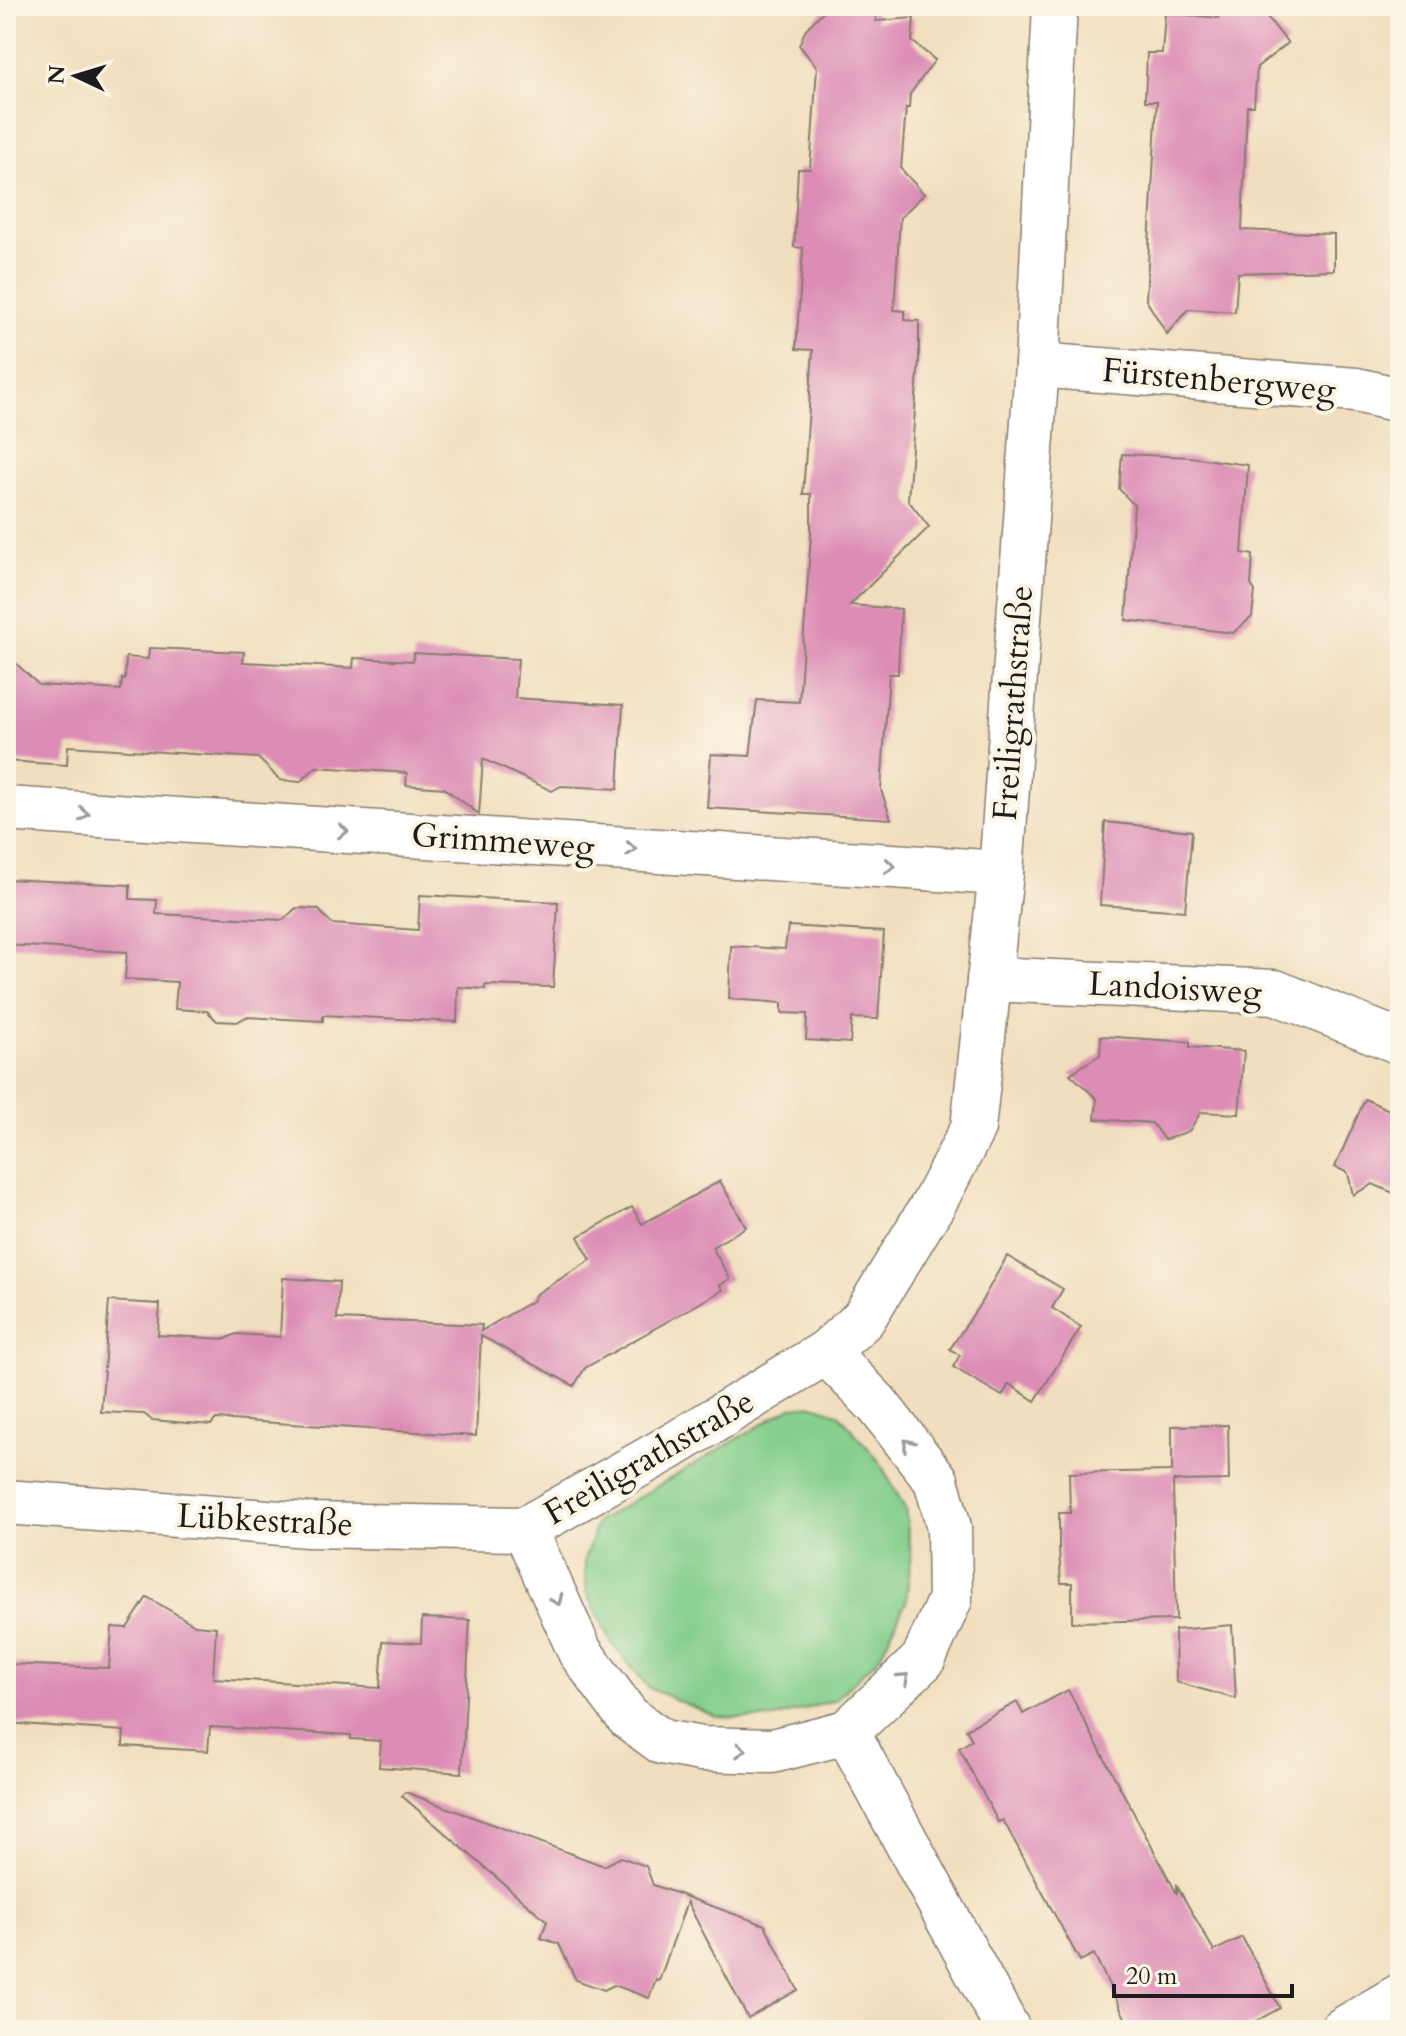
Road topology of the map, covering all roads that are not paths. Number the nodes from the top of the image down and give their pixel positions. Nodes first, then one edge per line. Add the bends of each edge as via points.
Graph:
1 (1055, 6) edge
2 (1037, 365) junction
3 (1400, 400) edge
4 (6, 809) edge
5 (1001, 873) junction
6 (989, 979) junction
7 (1400, 1042) edge
8 (826, 1352) junction
9 (6, 1502) edge
10 (525, 1529) junction
11 (847, 1732) junction
12 (1400, 1996) edge
13 (1008, 2030) edge
14 (1342, 2030) edge

1 - 2 street, Freiligrathstraße
2 - 3 street, Fürstenbergweg via 1356,390
2 - 5 street, Freiligrathstraße
4 -> 5 street, Grimmeweg
5 - 6 street, Freiligrathstraße
6 - 7 street, Landoisweg via 1275,992
6 - 8 street, Freiligrathstraße via 973,1128 863,1319
8 - 10 street, Freiligrathstraße
11 -> 8 street, Freiligrathstraße via 923,1660 950,1599 949,1527 936,1480 877,1404
9 - 10 street, Lübkestraße via 308,1525
10 -> 11 street, Freiligrathstraße via 580,1652 628,1717 662,1742 772,1751
11 - 13 street
12 - 14 street

